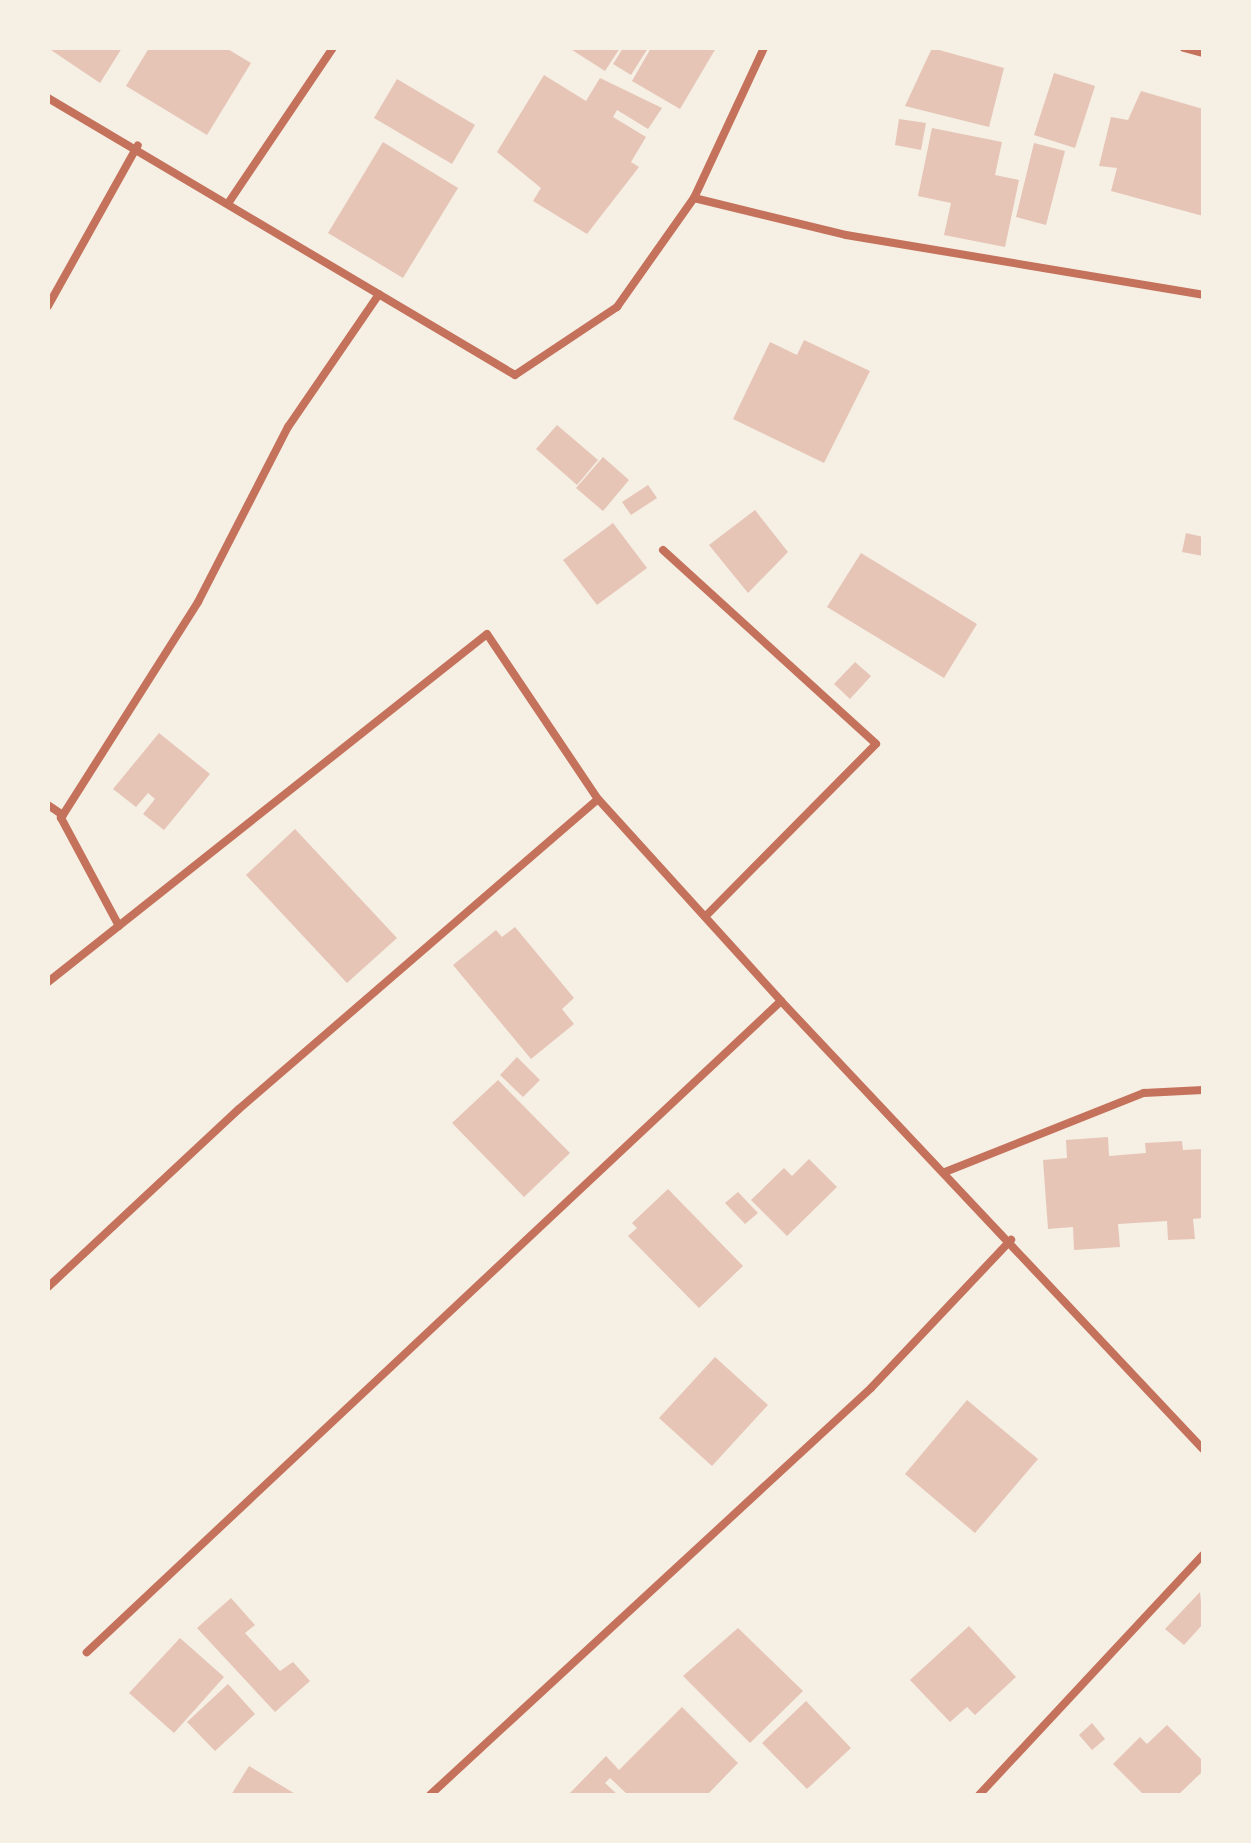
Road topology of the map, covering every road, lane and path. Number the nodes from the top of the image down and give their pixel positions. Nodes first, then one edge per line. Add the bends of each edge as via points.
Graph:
1 (333, 48) edge
2 (764, 48) edge
3 (1190, 49) edge
4 (1203, 53) edge
5 (48, 98) edge
6 (138, 145) junction
7 (694, 198) junction
8 (229, 202) junction
9 (379, 294) junction
10 (1203, 295) edge
11 (48, 306) edge
12 (663, 550) dead end
13 (598, 799) junction
14 (48, 805) edge
15 (63, 815) junction
16 (705, 917) junction
17 (119, 926) junction
18 (48, 982) edge
19 (781, 1001) junction
20 (1203, 1090) edge
21 (945, 1172) junction
22 (1011, 1240) junction
23 (48, 1287) edge
24 (1203, 1449) edge
25 (1203, 1555) edge
26 (87, 1652) dead end
27 (430, 1795) edge
28 (979, 1795) edge

1 - 8 street
2 - 7 street
3 - 4 street
5 - 6 street
6 - 8 street
6 - 11 street
7 - 9 street via 617,307 515,375
7 - 10 street via 846,235
8 - 9 street
9 - 15 street via 288,427 198,602
12 - 16 street via 876,744
13 - 16 street
13 - 17 street via 487,634
13 - 23 street via 239,1109
14 - 15 street
15 - 17 street
16 - 19 street
17 - 18 street
19 - 21 street
19 - 26 street
20 - 21 street via 1144,1093
21 - 22 street
22 - 24 street
22 - 27 street via 871,1388
25 - 28 street

